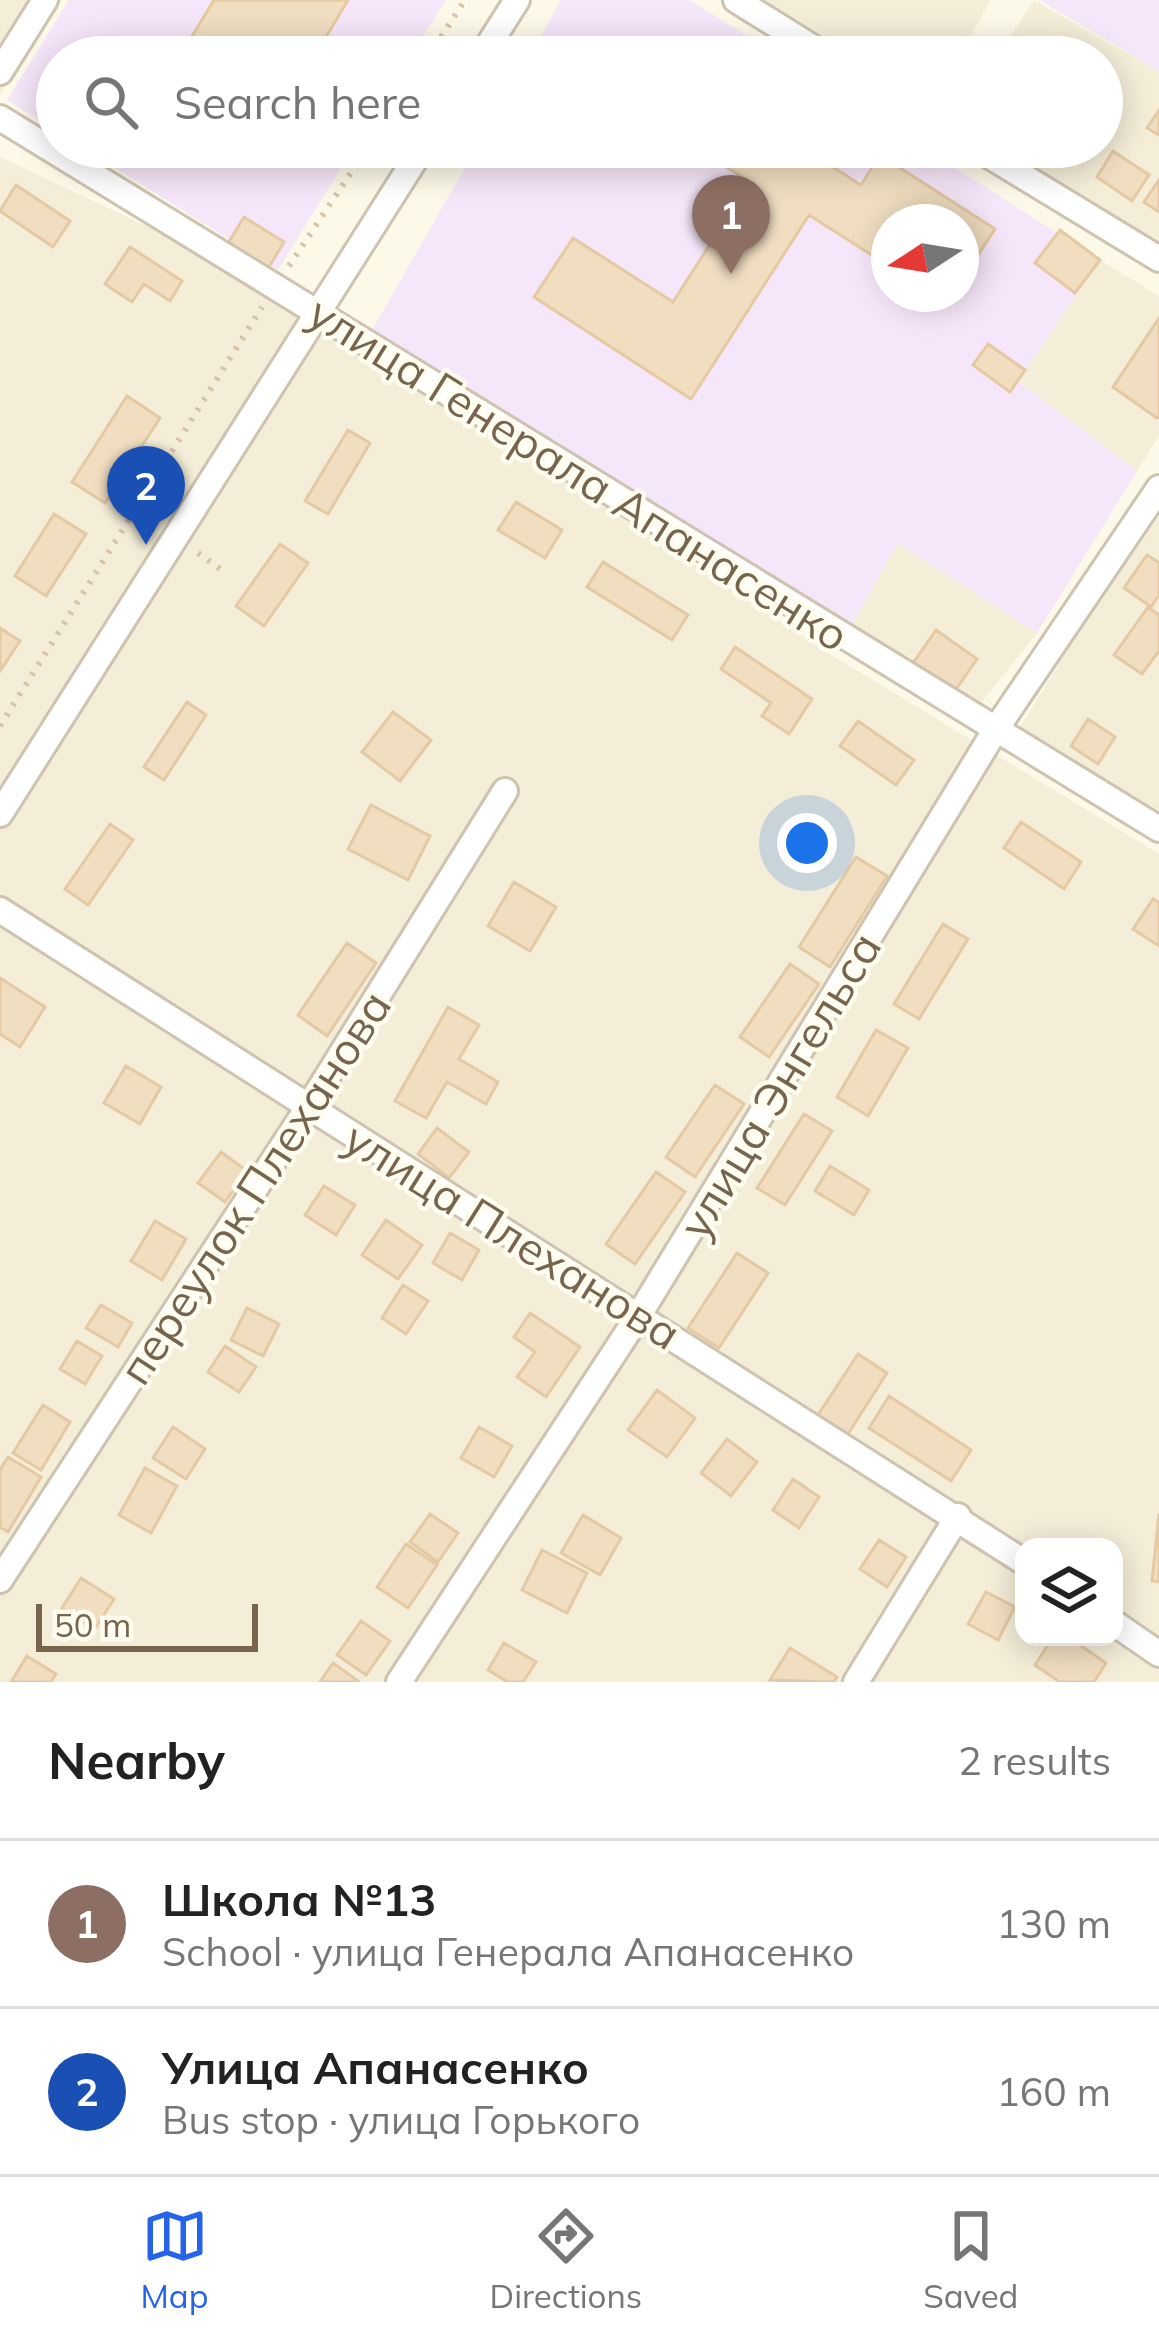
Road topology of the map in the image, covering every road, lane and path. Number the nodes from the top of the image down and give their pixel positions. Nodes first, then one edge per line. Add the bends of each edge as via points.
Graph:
1 (45, 0) edge
2 (465, 0) edge
3 (517, 0) edge
4 (736, 0) edge
5 (442, 36) edge
6 (494, 36) edge
7 (795, 36) edge
8 (0, 72) edge
9 (0, 118) edge
10 (36, 140) edge
11 (81, 168) edge
12 (354, 168) edge
13 (410, 168) edge
14 (1010, 168) edge
15 (1159, 259) edge
16 (275, 287) junction
17 (317, 313) junction
18 (1159, 488) edge
19 (0, 726) edge
20 (996, 729) junction
21 (505, 791) dead end
22 (0, 814) edge
23 (1159, 829) edge
24 (0, 910) edge
25 (309, 1106) junction
26 (639, 1315) junction
27 (958, 1516) junction
28 (1015, 1556) edge
29 (0, 1580) edge
30 (1123, 1629) edge
31 (1159, 1654) edge
32 (399, 1682) edge
33 (856, 1682) edge

1 - 8 street
2 - 5 path
3 - 6 street
4 - 7 street
9 - 10 street, улица Генерала Апанасенко
11 - 16 street, улица Генерала Апанасенко
12 - 16 path
13 - 17 street
14 - 15 street
16 - 17 street, улица Генерала Апанасенко
16 - 19 path
17 - 20 street, улица Генерала Апанасенко
17 - 22 street
18 - 20 street, улица Энгельса
20 - 23 street, улица Генерала Апанасенко
20 - 26 street, улица Энгельса
21 - 25 street, переулок Плеханова
24 - 25 street, улица Плеханова
25 - 26 street, улица Плеханова
25 - 29 street, переулок Плеханова
26 - 27 street, улица Плеханова
26 - 32 street, улица Энгельса
27 - 28 street, улица Плеханова
27 - 33 street
30 - 31 street

